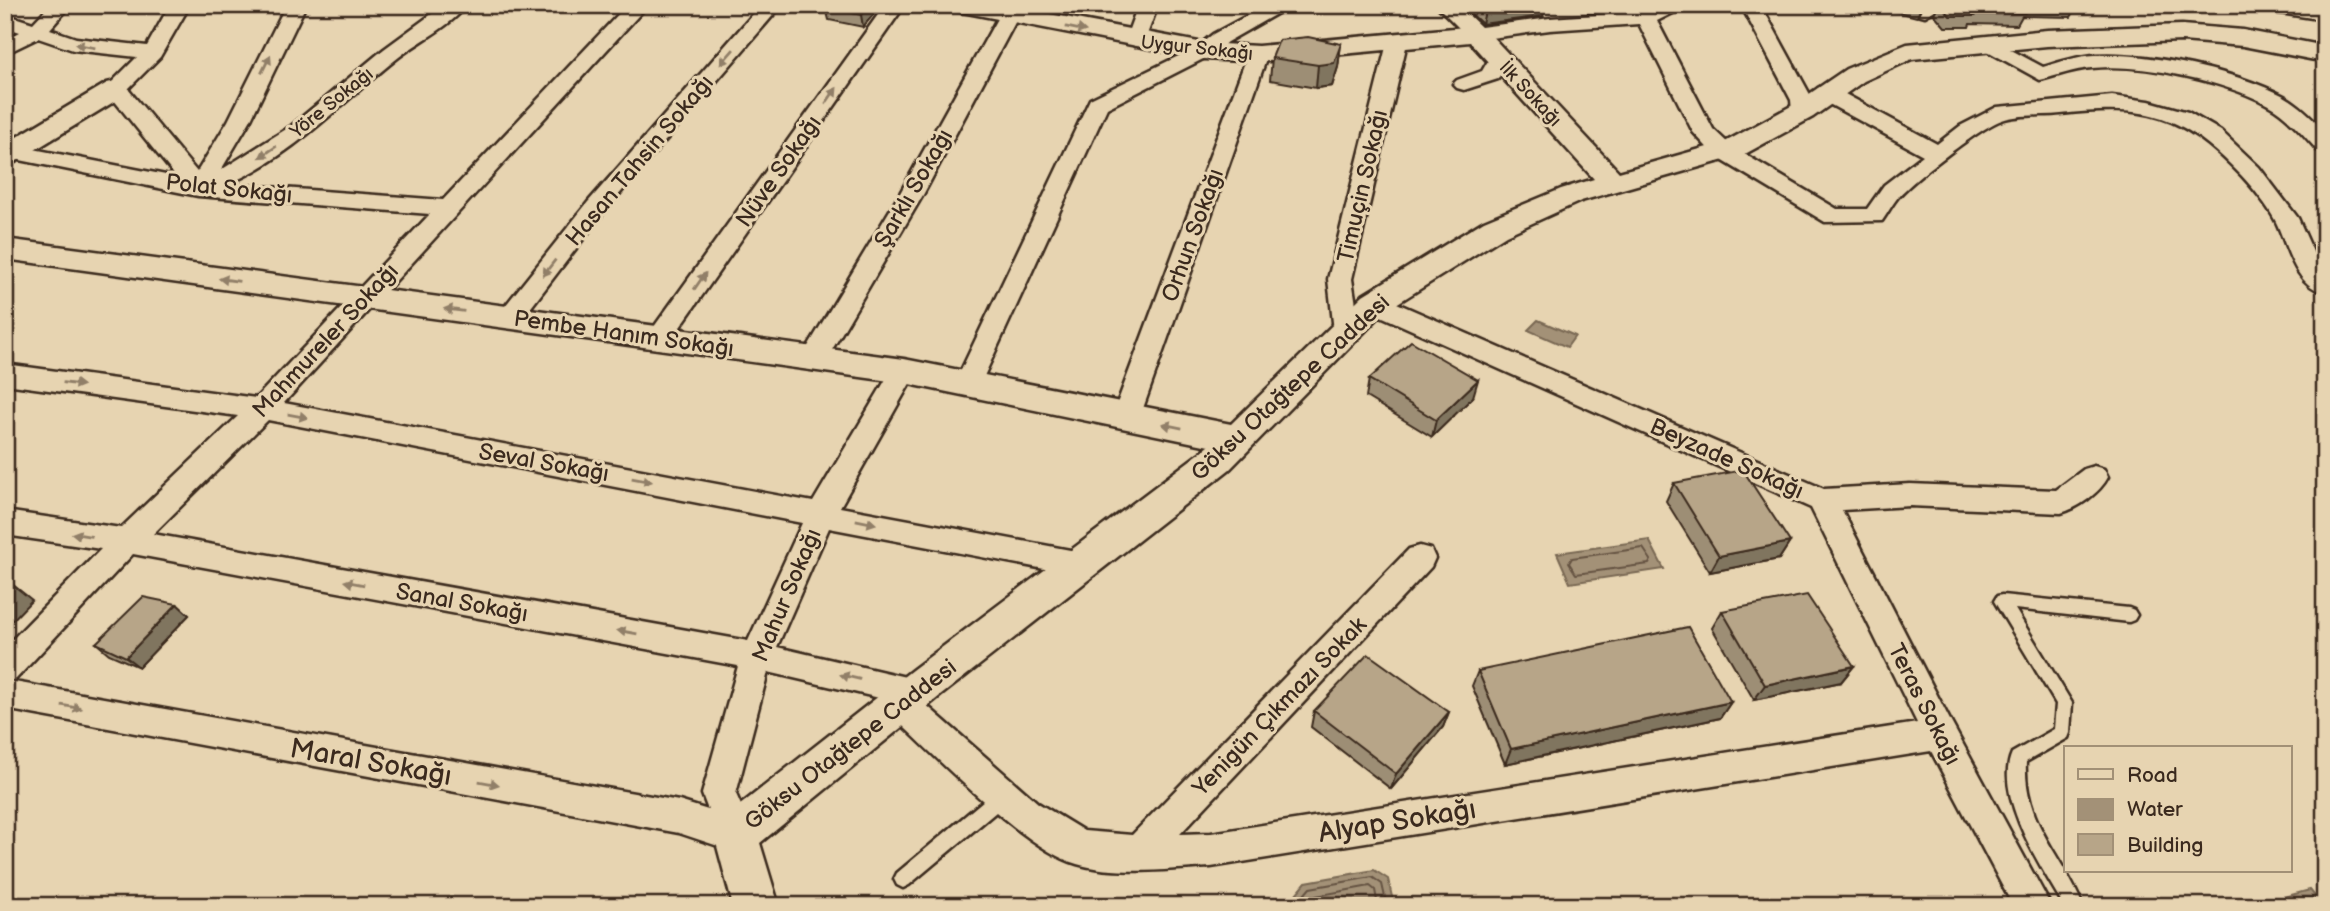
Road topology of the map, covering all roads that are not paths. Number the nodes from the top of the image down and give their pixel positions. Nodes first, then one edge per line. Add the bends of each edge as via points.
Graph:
1 (61, 5) edge
2 (180, 5) edge
3 (296, 5) edge
4 (421, 5) edge
5 (457, 5) edge
6 (638, 5) edge
7 (772, 5) edge
8 (895, 5) edge
9 (962, 5) edge
10 (1148, 5) edge
11 (1282, 5) edge
12 (1446, 5) edge
13 (1623, 5) edge
14 (1679, 5) edge
15 (1751, 5) edge
16 (2266, 5) edge
17 (1007, 10) edge
18 (2325, 14) edge
19 (1646, 18) junction
20 (5, 20) edge
21 (38, 30) junction
22 (1476, 34) junction
23 (1135, 40) junction
24 (1397, 43) junction
25 (1989, 44) junction
26 (5, 48) edge
27 (1204, 51) junction
28 (153, 53) junction
29 (391, 53) junction
30 (1258, 54) junction
31 (2325, 54) edge
32 (1499, 58) junction
33 (1464, 84) dead end
34 (116, 89) junction
35 (1826, 93) junction
36 (1803, 111) junction
37 (2325, 145) edge
38 (1723, 151) junction
39 (9, 154) edge
40 (1939, 154) junction
41 (1613, 183) junction
42 (198, 188) junction
43 (448, 208) junction
44 (5, 249) edge
45 (2325, 285) edge
46 (364, 298) junction
47 (1374, 303) junction
48 (510, 317) junction
49 (1347, 331) junction
50 (660, 337) junction
51 (814, 358) junction
52 (904, 371) junction
53 (5, 374) edge
54 (967, 385) junction
55 (262, 409) junction
56 (1126, 417) junction
57 (1238, 439) junction
58 (2094, 477) dead end
59 (1822, 500) junction
60 (821, 513) junction
61 (5, 523) edge
62 (127, 541) junction
63 (1420, 558) dead end
64 (1081, 564) junction
65 (2129, 615) dead end
66 (757, 656) junction
67 (5, 669) edge
68 (5, 695) edge
69 (909, 698) junction
70 (1940, 735) junction
71 (1003, 795) junction
72 (736, 835) junction
73 (1139, 853) junction
74 (903, 879) dead end
75 (756, 906) edge
76 (2033, 906) edge
77 (2074, 906) edge

1 - 21 street
2 - 28 street
42 -> 3 street via 239,121
4 - 29 street
5 - 29 street, Yöre Sokağı
6 - 43 street, Mahmureler Sokağı
7 -> 48 street, Hasan Tahsin Sokağı via 596,207
50 -> 8 street, Nüve Sokağı
9 - 17 street, Uygur Sokağı
10 - 23 street
11 - 27 street
12 - 22 street, İlk Sokağı
13 - 19 street
14 - 19 street
15 - 36 street via 1802,100
16 - 18 street
17 -> 23 street, Uygur Sokağı
17 - 51 street, Şarklı Sokağı via 911,195
19 - 22 street
19 - 38 street via 1704,132
20 - 21 street
21 - 26 street
28 -> 21 street via 73,44
22 - 24 street, Uygur Sokağı
22 - 32 street, İlk Sokağı
23 - 27 street, Uygur Sokağı
24 - 30 street, Uygur Sokağı
24 - 49 street, Timuçin Sokağı via 1340,279
25 - 31 street, Göksu Otağtepe Caddesi via 2182,33 2243,38
25 - 35 street, Göksu Otağtepe Caddesi via 1907,52
25 - 37 street via 2040,74 2097,61 2240,85 2277,101 2303,120
27 - 30 street, Uygur Sokağı
27 - 54 street via 1098,104
28 - 34 street
29 -> 42 street, Yöre Sokağı via 299,131 241,170
30 - 56 street, Orhun Sokağı
32 - 33 street via 1491,75
32 - 41 street, İlk Sokağı
34 - 39 street
34 - 42 street
35 - 36 street, Göksu Otağtepe Caddesi
35 - 40 street
36 - 38 street, Göksu Otağtepe Caddesi
38 - 40 street via 1833,218 1874,216 1892,190
38 - 41 street, Göksu Otağtepe Caddesi
39 - 42 street, Polat Sokağı
40 - 45 street via 1997,114 2112,102 2180,117 2213,136 2250,172 2286,218 2307,267
41 - 47 street, Göksu Otağtepe Caddesi via 1495,228
42 - 43 street, Polat Sokağı
43 - 46 street, Mahmureler Sokağı
46 -> 44 street, Pembe Hanım Sokağı
48 -> 46 street, Pembe Hanım Sokağı
46 - 55 street, Mahmureler Sokağı
47 - 49 street, Göksu Otağtepe Caddesi
47 - 59 street, Beyzade Sokağı
48 - 50 street, Pembe Hanım Sokağı
49 - 57 street, Göksu Otağtepe Caddesi
50 - 51 street, Pembe Hanım Sokağı
51 - 52 street, Pembe Hanım Sokağı
52 - 54 street, Pembe Hanım Sokağı
52 - 60 street, Mahur Sokağı
53 -> 55 street, Seval Sokağı
54 - 56 street, Pembe Hanım Sokağı
55 -> 60 street, Seval Sokağı
55 - 62 street, Mahmureler Sokağı
57 -> 56 street, Pembe Hanım Sokağı
57 - 64 street, Göksu Otağtepe Caddesi
58 - 59 street, Beyzade Sokağı via 2061,502 1910,495
59 - 70 street, Teras Sokağı
60 -> 64 street, Seval Sokağı
60 - 66 street, Mahur Sokağı
62 -> 61 street, Sanal Sokağı
66 -> 62 street, Sanal Sokağı
62 - 67 street, Mahmureler Sokağı
63 - 73 street, Yenigün Çıkmazı Sokak
64 - 69 street, Göksu Otağtepe Caddesi
65 - 77 lane via 2002,601 2064,703 2062,733 2018,758 2015,778 2032,832
69 -> 66 street, Sanal Sokağı
66 - 72 street, Mahur Sokağı via 719,794
68 -> 72 street, Maral Sokağı via 679,817
69 - 71 street, Alyap Sokağı
69 - 72 street, Göksu Otağtepe Caddesi
70 - 73 street, Alyap Sokağı via 1211,850
70 - 76 street, Teras Sokağı
71 - 73 street, Alyap Sokağı via 1026,816 1079,848
71 - 74 lane
72 - 75 street

